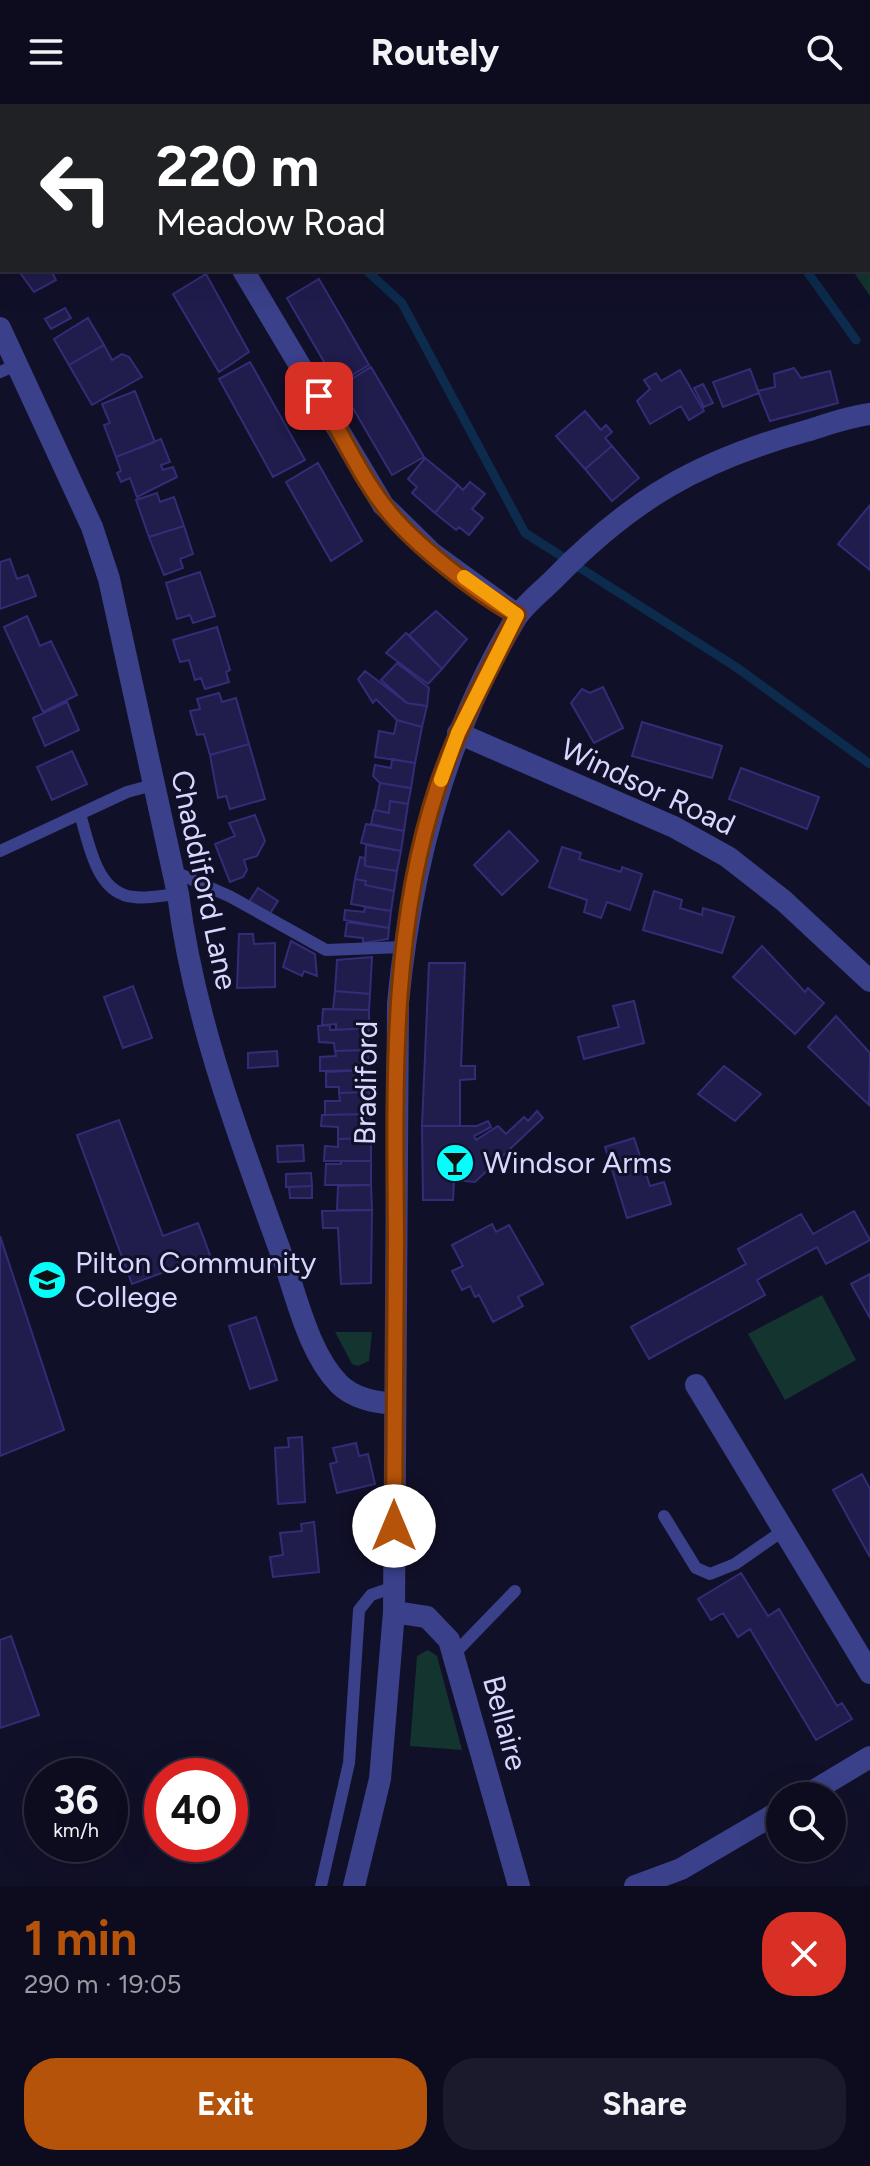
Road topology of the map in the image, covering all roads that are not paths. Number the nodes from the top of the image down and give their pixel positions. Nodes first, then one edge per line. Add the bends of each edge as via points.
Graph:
1 (244, 272) edge
2 (0, 328) edge
3 (9, 368) edge
4 (870, 414) edge
5 (517, 615) junction
6 (458, 733) junction
7 (153, 785) junction
8 (80, 814) junction
9 (0, 851) edge
10 (173, 871) junction
11 (178, 894) junction
12 (403, 947) junction
13 (870, 981) edge
14 (696, 1385) dead end
15 (395, 1404) junction
16 (664, 1516) dead end
17 (784, 1530) junction
18 (394, 1587) junction
19 (515, 1591) dead end
20 (394, 1612) junction
21 (455, 1653) junction
22 (870, 1673) edge
23 (870, 1757) edge
24 (828, 1782) edge
25 (766, 1819) edge
26 (321, 1886) edge
27 (354, 1886) edge
28 (519, 1886) edge
29 (635, 1886) edge

1 - 5 street via 383,505 433,554
2 - 3 street, Chaddiford Lane
3 - 7 street, Chaddiford Lane via 92,527 109,579
4 - 5 street, Bradiford via 750,447 692,471 582,550
5 - 6 street, Bradiford
6 - 12 street, Bradiford via 425,832
6 - 13 street, Windsor Road via 674,827 728,857
7 - 8 lane
7 - 10 street, Chaddiford Lane
8 - 9 lane
8 - 11 lane via 97,866 111,889 133,898
10 - 11 street, Chaddiford Lane
10 - 12 lane via 326,950
11 - 15 street, Chaddiford Lane via 184,941 221,1092 309,1330 329,1373 342,1387 373,1402
12 - 15 street, Bradiford via 395,1137
14 - 17 street
15 - 18 street, Bradiford
16 - 17 lane via 696,1568 710,1574 735,1564
17 - 22 street
18 - 20 street, Bradiford
18 - 26 lane via 371,1595 359,1610 349,1763
19 - 21 lane
20 - 21 street, Bellaire via 427,1617 441,1628
20 - 27 street, Bradiford via 380,1779
21 - 28 street, Bellaire
23 - 24 street
25 - 29 street via 681,1869

